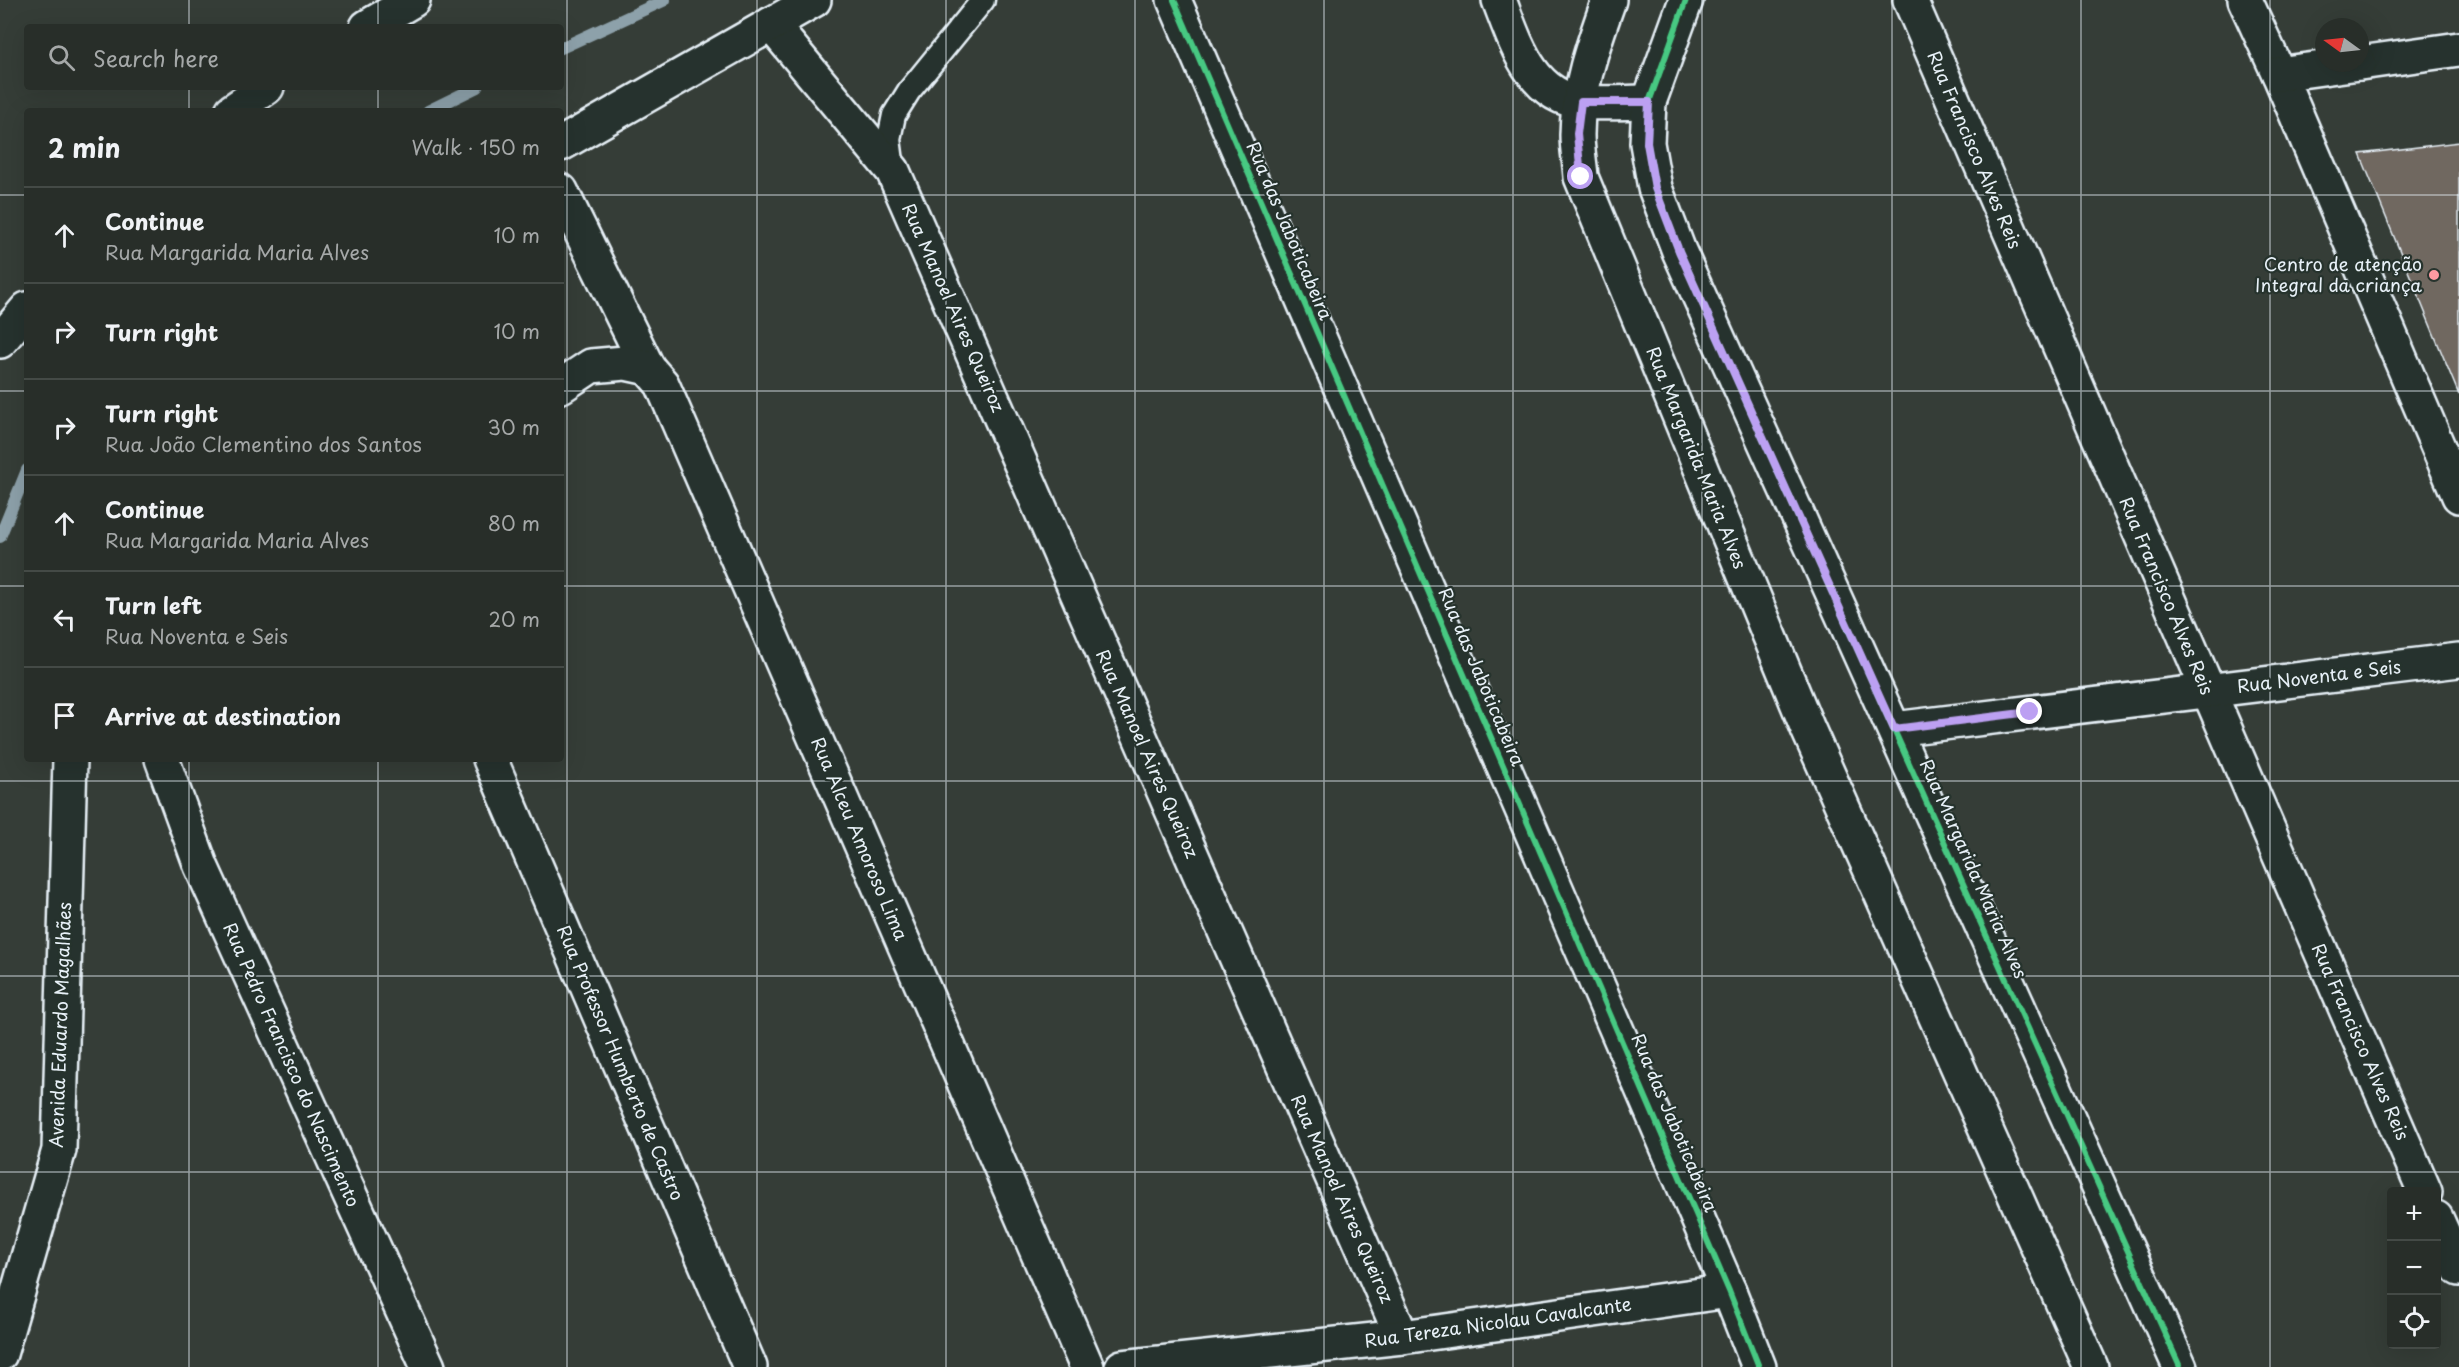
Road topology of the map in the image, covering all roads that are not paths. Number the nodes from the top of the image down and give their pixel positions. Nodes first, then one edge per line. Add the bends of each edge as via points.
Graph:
1 (413, 0) edge
2 (814, 0) edge
3 (982, 0) edge
4 (1174, 0) edge
5 (1499, 0) edge
6 (1609, 0) edge
7 (1686, 0) edge
8 (1910, 0) edge
9 (2245, 0) edge
10 (372, 24) edge
11 (771, 24) junction
12 (2459, 50) edge
13 (2369, 62) edge
14 (2315, 69) edge
15 (2279, 74) junction
16 (263, 90) edge
17 (1581, 102) junction
18 (1649, 102) junction
19 (236, 108) edge
20 (564, 142) edge
21 (893, 171) junction
22 (564, 197) edge
23 (24, 313) edge
24 (0, 341) edge
25 (648, 368) junction
26 (564, 384) edge
27 (2459, 496) edge
28 (2459, 660) edge
29 (2207, 691) junction
30 (1894, 729) junction
31 (70, 762) edge
32 (163, 762) edge
33 (491, 762) edge
34 (2423, 1187) edge
35 (2441, 1229) edge
36 (2459, 1269) edge
37 (1730, 1292) junction
38 (1402, 1337) junction
39 (0, 1354) edge
40 (428, 1367) edge
41 (750, 1367) edge
42 (1087, 1367) edge
43 (1122, 1367) edge
44 (1759, 1367) edge
45 (2091, 1367) edge
46 (2180, 1367) edge

1 - 10 street
2 - 11 street
3 - 21 lane via 894,115 889,140
4 - 37 street, Rua das Jaboticabeira
5 - 17 street via 1535,77 1554,94
6 - 17 street, Rua Margarida Maria Alves via 1593,45
7 - 18 street, Rua Margarida Maria Alves
8 - 29 street, Rua Francisco Alves Reis
9 - 15 street
11 - 20 street
11 - 21 street, Rua Manoel Aires Queiroz
12 - 13 street
14 - 15 street
15 - 27 street
16 - 19 street
17 - 18 street
17 - 45 street, Rua Margarida Maria Alves via 1577,134 1581,177 1808,729
18 - 30 street, Rua Margarida Maria Alves via 1647,143 1655,188 1679,251
21 - 38 street, Rua Manoel Aires Queiroz
22 - 25 street, Rua Alceu Amoroso Lima
23 - 24 street
25 - 26 street via 625,363 591,366
25 - 42 street, Rua Alceu Amoroso Lima via 662,384
28 - 29 street, Rua Noventa e Seis
29 - 30 street, Rua Noventa e Seis
29 - 34 street, Rua Francisco Alves Reis
30 - 46 street, Rua Margarida Maria Alves
31 - 39 street, Avenida Eduardo Magalhães via 59,1150
32 - 40 street, Rua Pedro Francisco do Nascimento via 201,866
33 - 41 street, Rua Professor Humberto de Castro
35 - 36 street
37 - 38 street, Rua Tereza Nicolau Cavalcante
37 - 44 street, Rua das Jaboticabeira
38 - 43 street, Rua Tereza Nicolau Cavalcante

